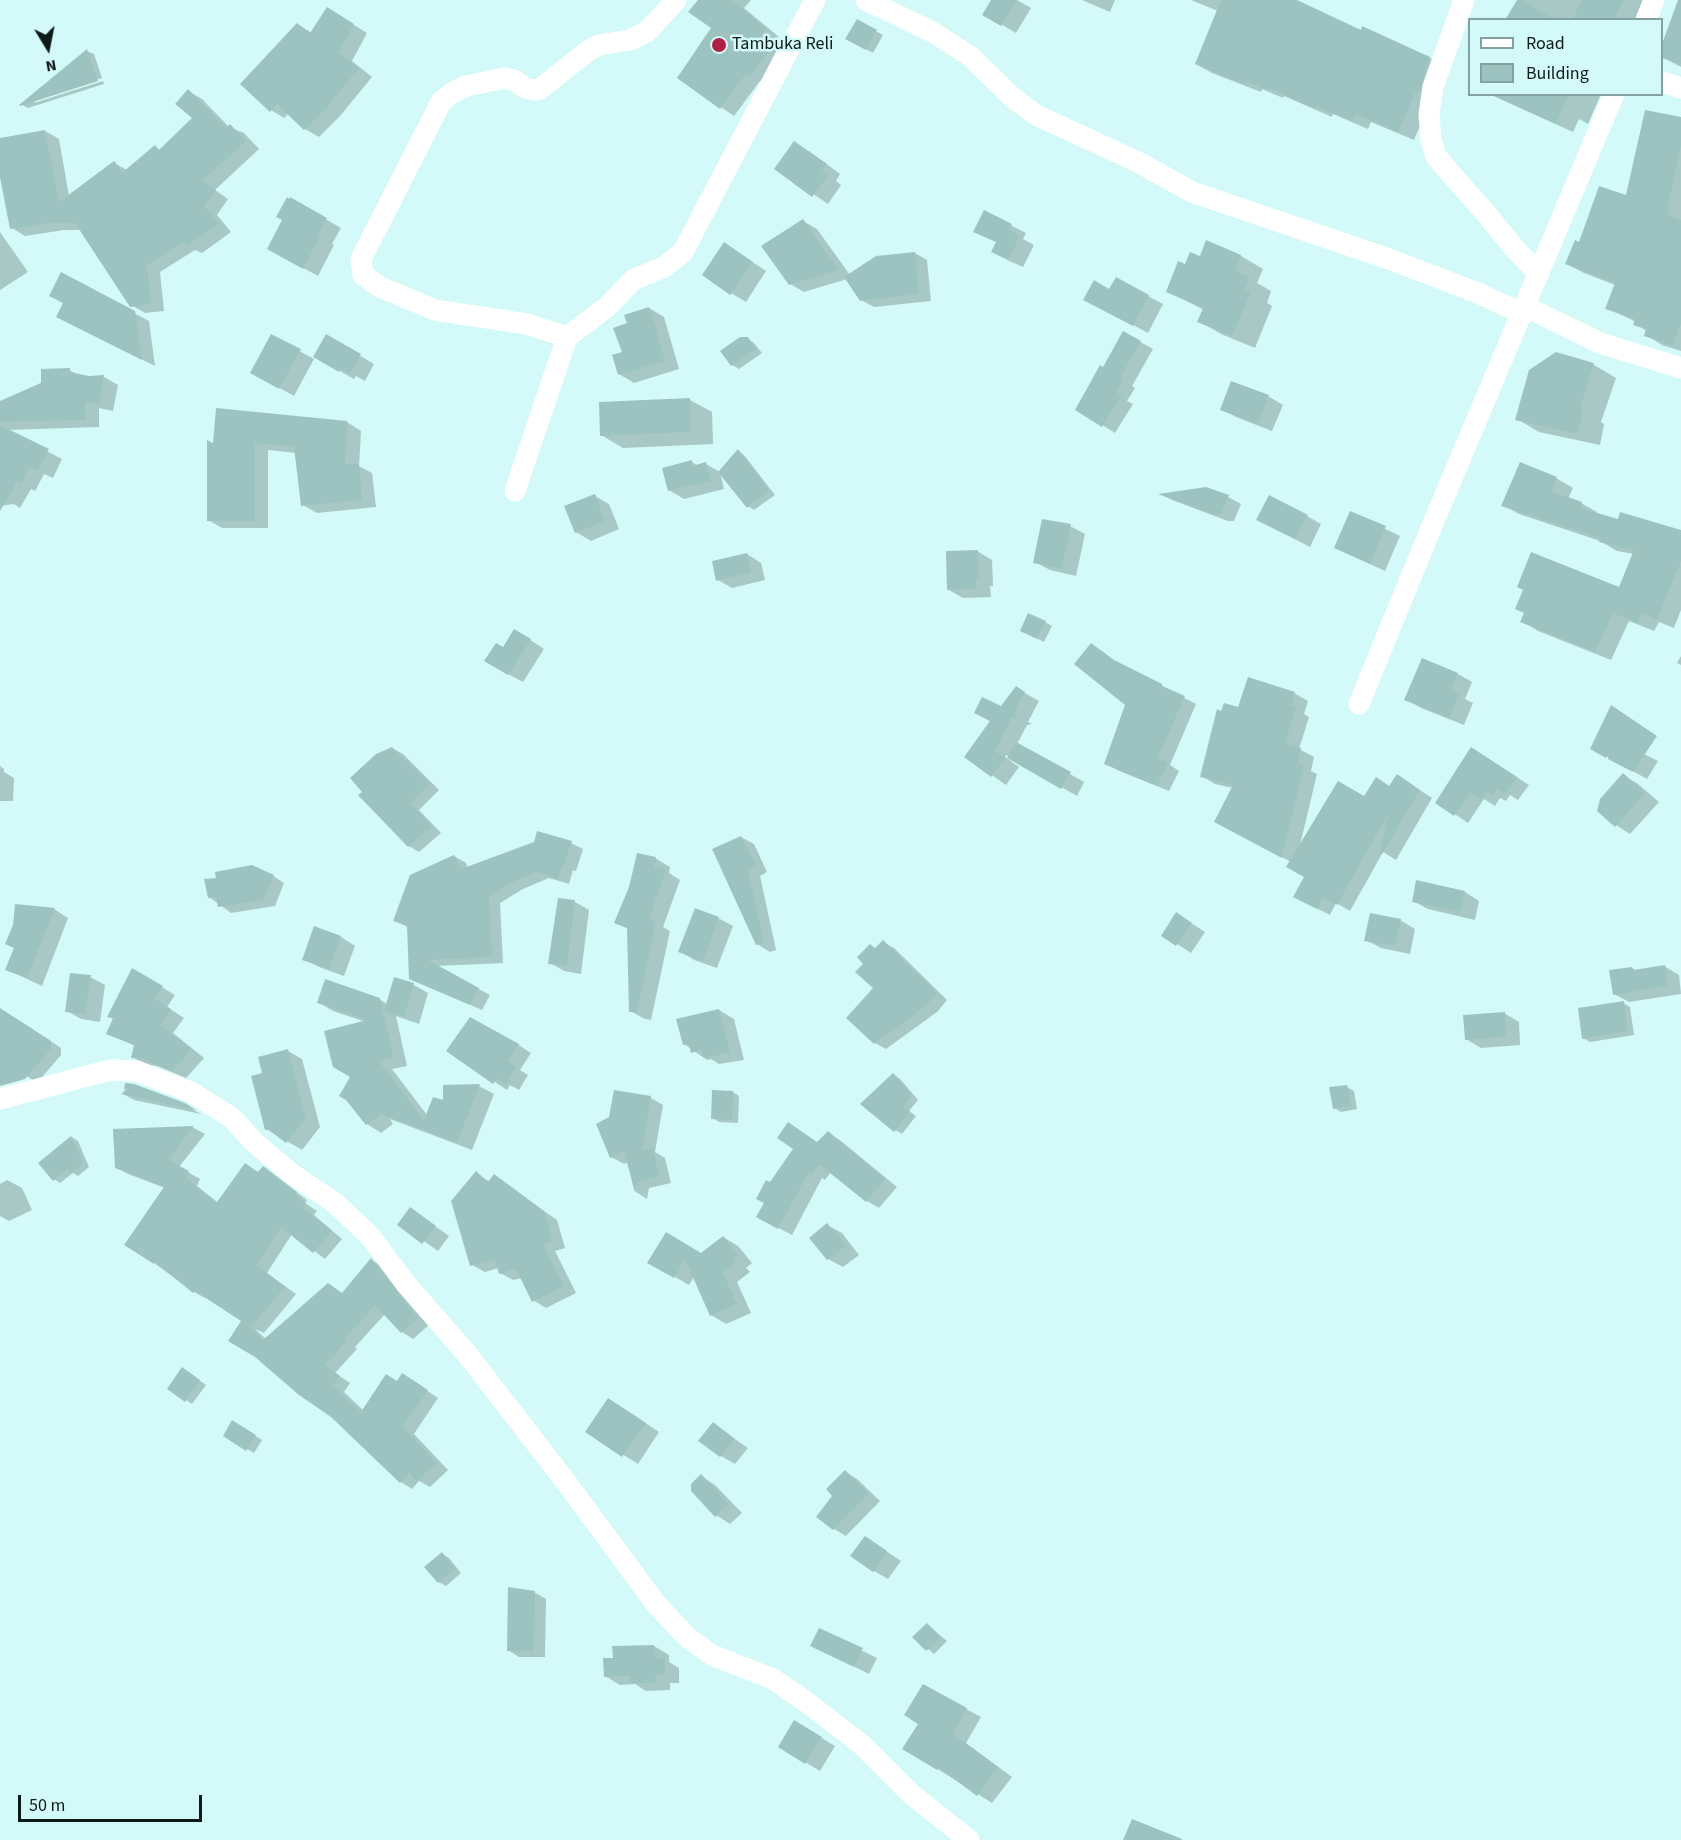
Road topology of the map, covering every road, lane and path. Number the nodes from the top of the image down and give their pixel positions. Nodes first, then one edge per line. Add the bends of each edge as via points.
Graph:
1 (676, 0) edge
2 (815, 0) edge
3 (866, 0) edge
4 (1464, 0) edge
5 (1654, 0) edge
6 (1647, 18) edge
7 (1663, 82) edge
8 (1681, 88) edge
9 (1613, 96) edge
10 (1539, 274) junction
11 (1524, 310) junction
12 (567, 337) junction
13 (1681, 368) edge
14 (515, 491) dead end
15 (1359, 704) dead end
16 (0, 1099) edge
17 (969, 1840) edge

1 - 12 street via 648,31 630,40 598,45 540,89 525,88 505,78 466,87 441,102 360,259 363,275 380,287 435,310 527,324
2 - 12 street via 683,252 664,267 633,280 607,307
3 - 11 street via 934,33 970,56 1036,115 1138,162 1192,192
4 - 10 street via 1433,87 1431,140 1436,156 1450,174
5 - 6 street
7 - 8 street
9 - 10 street
10 - 11 street
11 - 13 street via 1600,343
11 - 15 street
12 - 14 street
16 - 17 street via 110,1070 137,1071 191,1092 231,1117 265,1151 335,1203 371,1237 467,1354 656,1604 687,1636 712,1655 773,1679 805,1701 861,1744 910,1793

